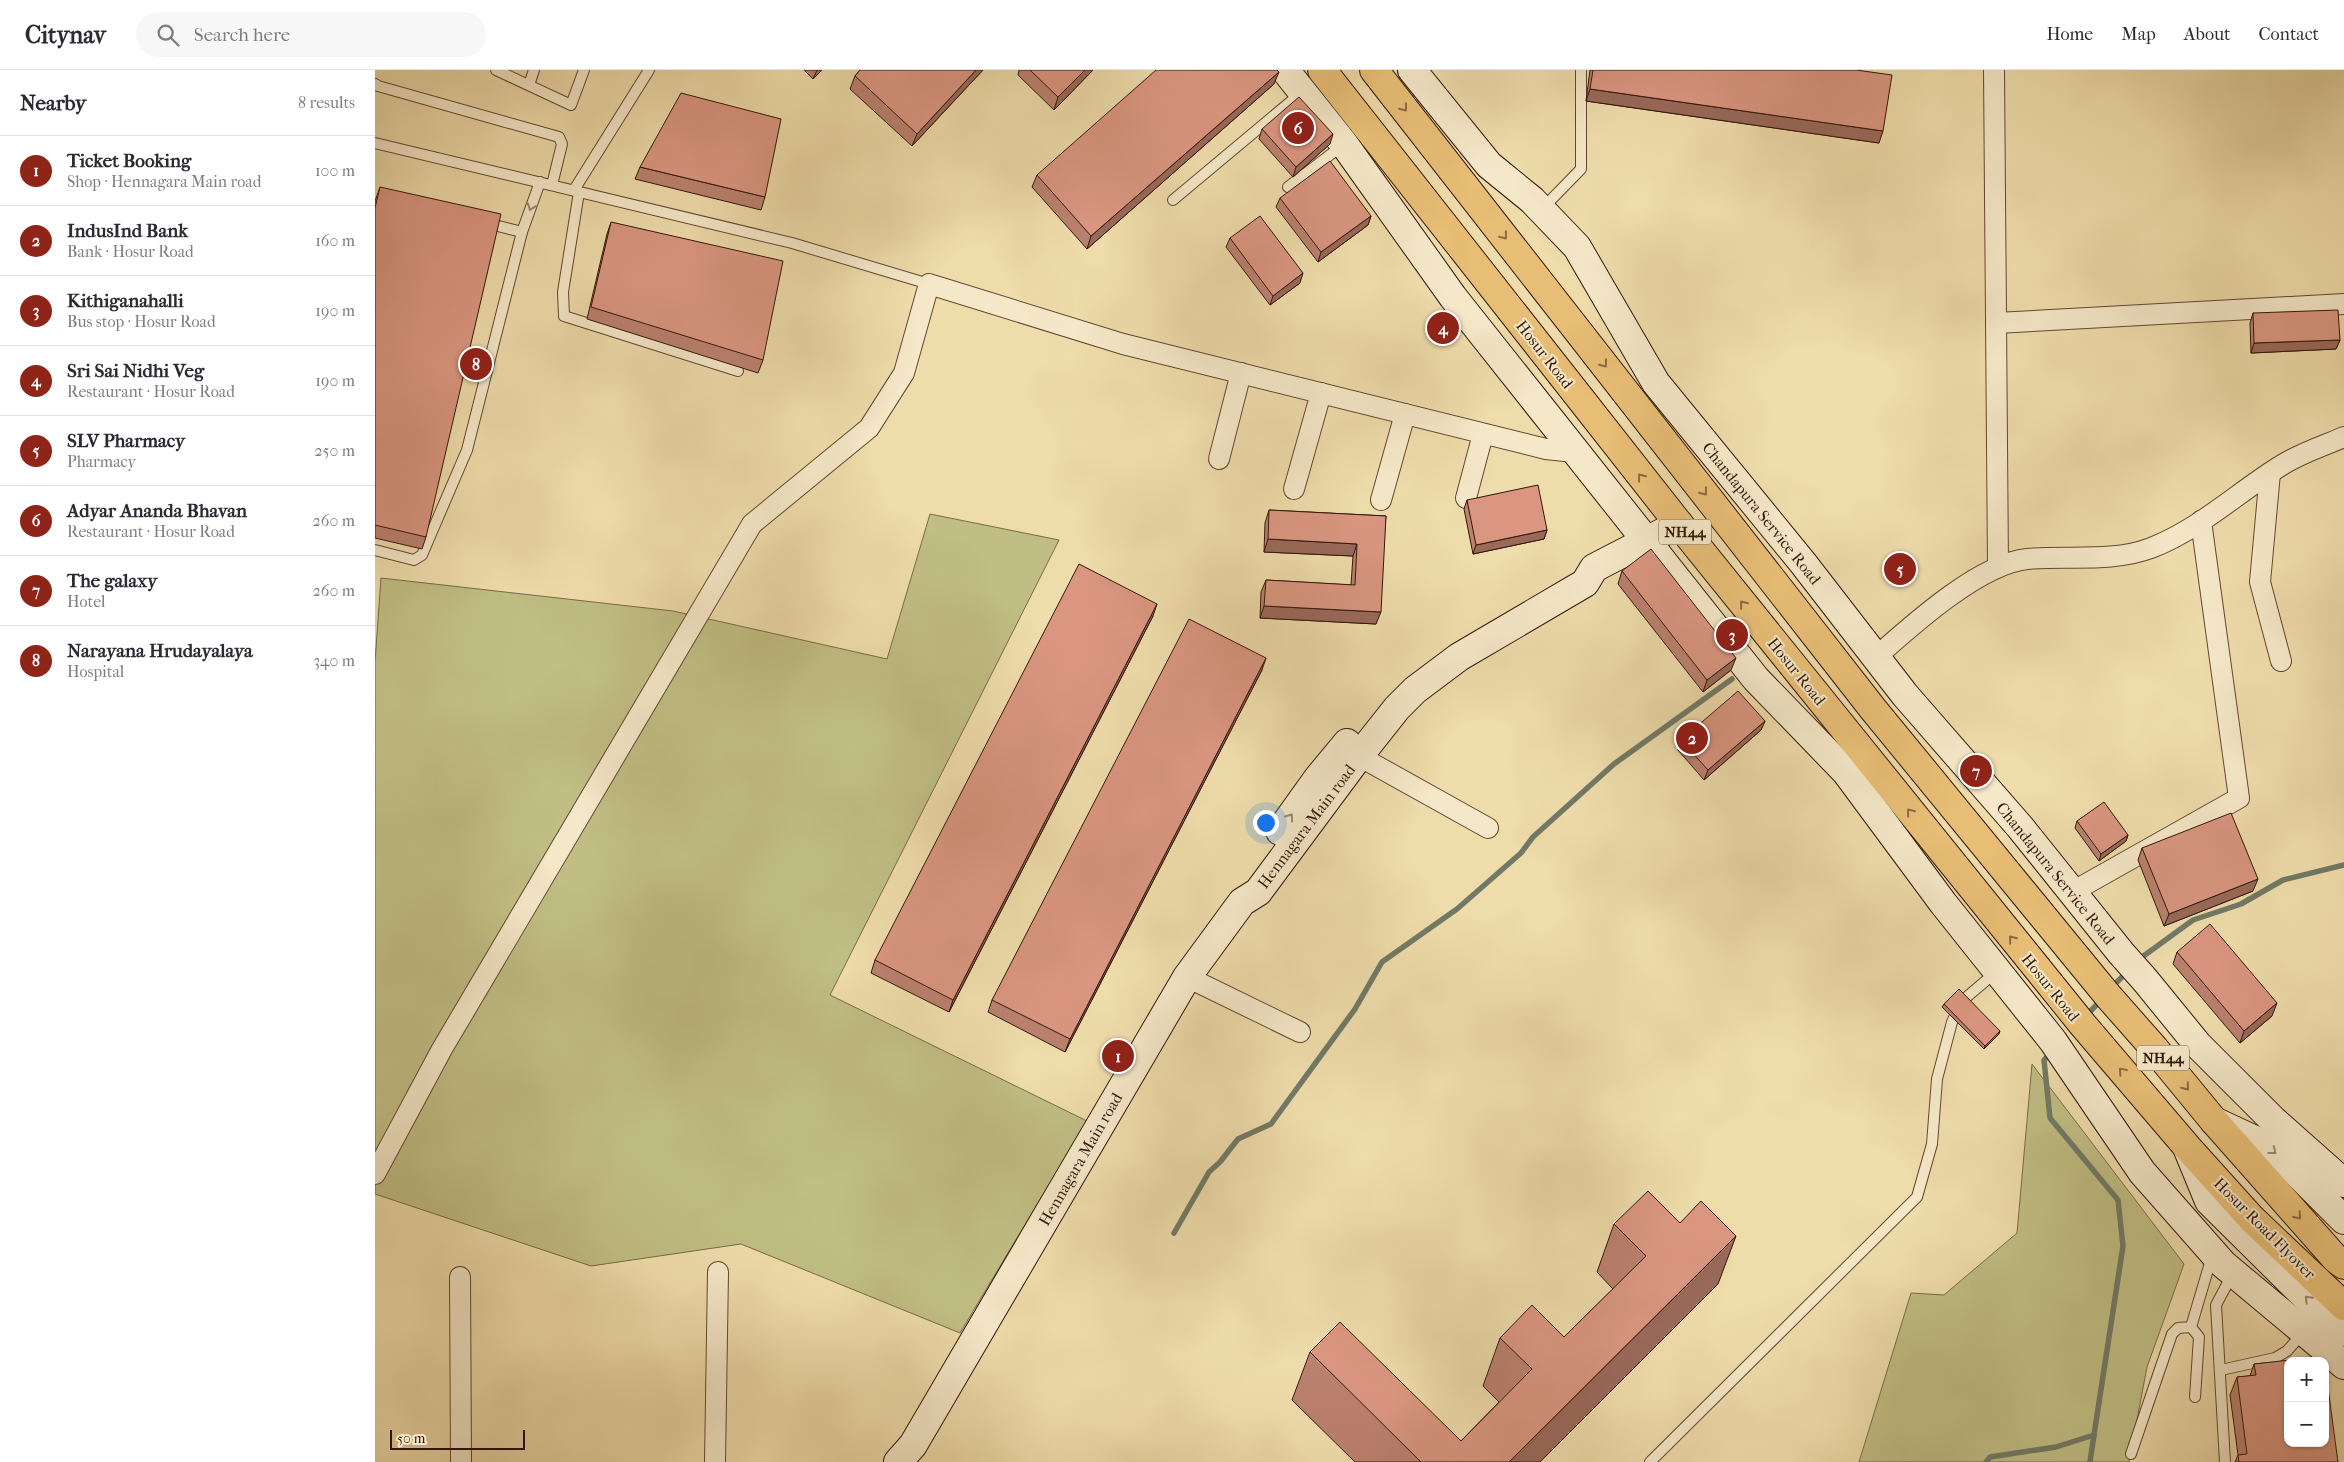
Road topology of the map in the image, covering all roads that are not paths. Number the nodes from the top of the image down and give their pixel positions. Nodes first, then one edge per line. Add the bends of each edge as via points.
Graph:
1 (496, 70) edge
2 (534, 70) edge
3 (584, 70) edge
4 (649, 70) edge
5 (1285, 70) edge
6 (1322, 70) edge
7 (1374, 70) edge
8 (1412, 70) edge
9 (1581, 70) edge
10 (1994, 70) edge
11 (375, 84) edge
12 (529, 85) junction
13 (1302, 93) junction
14 (375, 143) edge
15 (1344, 144) junction
16 (540, 182) junction
17 (552, 185) junction
18 (1288, 187) dead end
19 (576, 191) junction
20 (1173, 200) dead end
21 (1541, 210) junction
22 (485, 222) edge
23 (522, 232) junction
24 (929, 284) junction
25 (2344, 304) edge
26 (1996, 323) junction
27 (738, 371) edge
28 (1241, 373) junction
29 (1321, 393) junction
30 (1405, 414) junction
31 (1483, 434) junction
32 (2344, 437) edge
33 (1575, 452) junction
34 (1219, 459) dead end
35 (2270, 473) junction
36 (1294, 489) dead end
37 (1466, 498) edge
38 (1381, 500) dead end
39 (2201, 521) junction
40 (1679, 524) junction
41 (1647, 542) junction
42 (375, 550) edge
43 (1998, 567) junction
44 (1876, 657) junction
45 (2281, 661) dead end
46 (1351, 752) junction
47 (1488, 828) dead end
48 (2072, 892) junction
49 (1997, 970) junction
50 (1187, 976) junction
51 (1300, 1032) dead end
52 (2214, 1122) junction
53 (2187, 1148) junction
54 (375, 1174) edge
55 (2344, 1183) edge
56 (2344, 1220) edge
57 (2213, 1252) junction
58 (2344, 1265) edge
59 (718, 1272) dead end
60 (2233, 1272) junction
61 (460, 1277) dead end
62 (2344, 1306) edge
63 (2191, 1327) junction
64 (2344, 1332) edge
65 (2303, 1333) junction
66 (2344, 1365) edge
67 (2221, 1370) junction
68 (2195, 1397) dead end
69 (2131, 1454) dead end
70 (461, 1462) edge
71 (715, 1462) edge
72 (898, 1462) edge
73 (1650, 1462) edge
74 (2225, 1462) edge

1 - 12 lane
2 - 12 lane
3 - 12 lane via 571,105
4 - 19 lane
5 - 13 street
40 -> 6 highway, Hosur Road / NH44
7 -> 52 highway, NH44 via 1873,708
8 - 21 street, Chandapura Service Road via 1489,165
9 - 21 lane via 1581,170
10 - 26 street
11 - 17 lane via 559,137 562,144
13 - 15 street
13 - 20 lane
14 - 16 lane
15 - 18 lane
15 - 33 street via 1453,297
16 - 17 lane
16 -> 23 lane
17 - 19 lane
19 - 24 lane via 792,242
19 - 27 lane via 563,292 564,316
21 - 44 street, Chandapura Service Road via 1577,247 1656,383
22 - 23 lane
23 - 42 lane via 467,450 422,556 415,560
24 - 28 street via 1123,344
24 - 54 street via 899,381 869,428 752,524 442,1049
25 - 26 street
26 - 43 street
28 - 29 street
28 - 34 street
29 - 30 street
29 - 36 street
30 - 31 street
30 - 38 street
31 - 33 street via 1546,450
31 - 37 street
32 - 35 street via 2310,450
33 - 41 street
35 - 39 street
35 - 45 street via 2260,582
39 - 43 street via 2180,535 2126,556 2025,559
39 - 48 street via 2239,798
40 - 41 street, Hennagara Main road
53 -> 40 highway, Hosur Road / NH44 via 2054,990
41 - 46 street, Hennagara Main road via 1594,568 1585,583 1427,679
41 - 49 street via 1755,679 1846,772
43 - 44 street via 1914,622
44 - 48 street, Chandapura Service Road
46 - 47 street
46 - 50 street, Hennagara Main road via 1258,892 1242,902
48 - 55 street, Chandapura Service Road via 2198,1044 2273,1120
49 - 57 street via 2041,1026 2142,1172
49 - 73 lane via 1961,1001 1952,1022 1937,1079 1932,1144 1917,1197
50 - 51 street
50 - 72 street, Hennagara Main road via 913,1445
52 -> 56 street via 2272,1148
52 -> 58 highway, Hosur Road Flyover / NH44
53 - 62 highway, Hosur Road Flyover / NH44 via 2252,1219
64 -> 53 street via 2209,1201
57 - 60 street
57 - 63 lane
59 - 71 street
60 - 65 street
60 - 67 lane via 2216,1305
61 - 70 street
63 - 68 lane via 2199,1337
63 - 69 lane via 2177,1328 2172,1334
65 - 66 street
65 - 67 lane via 2287,1351 2275,1358
67 - 74 lane

